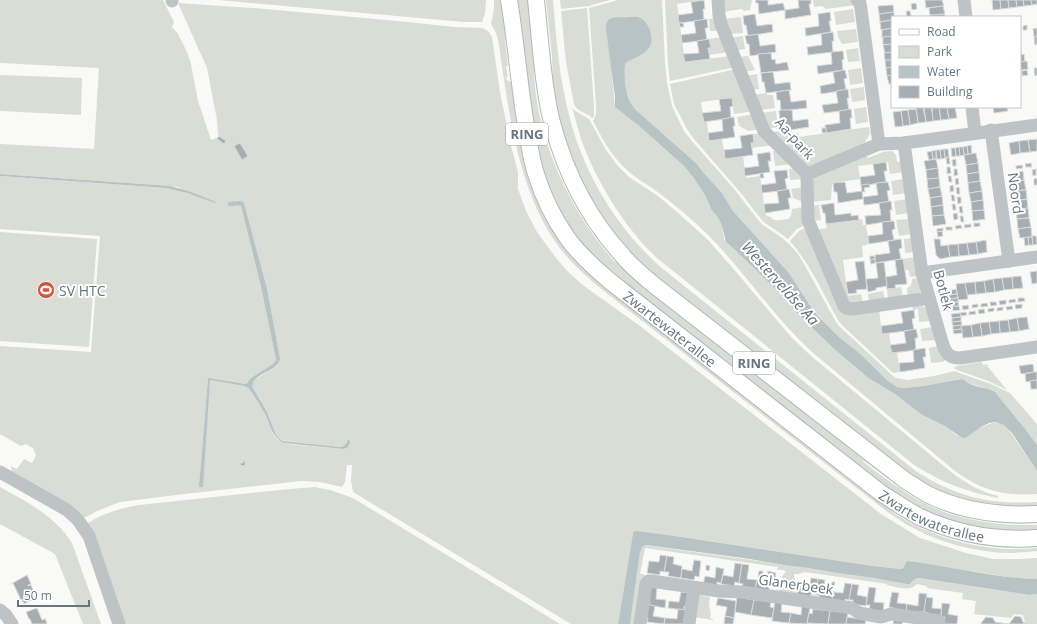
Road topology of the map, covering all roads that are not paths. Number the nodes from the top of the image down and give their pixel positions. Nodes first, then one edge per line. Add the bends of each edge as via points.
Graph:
1 (510, 0) edge
2 (536, 0) edge
3 (718, 0) edge
4 (964, 0) edge
5 (858, 1) edge
6 (966, 16) edge
7 (972, 108) edge
8 (1037, 124) edge
9 (992, 130) junction
10 (975, 133) junction
11 (904, 143) junction
12 (879, 144) junction
13 (807, 174) junction
14 (1037, 257) edge
15 (1009, 261) junction
16 (922, 273) junction
17 (929, 298) junction
18 (1037, 347) edge
19 (0, 472) edge
20 (1037, 514) edge
21 (1037, 538) edge
22 (694, 588) junction
23 (0, 610) edge
24 (891, 619) edge
25 (12, 624) edge
26 (119, 624) edge
27 (640, 624) edge
28 (689, 624) edge
29 (939, 624) edge

1 - 21 main road, Zwartewaterallee / RING via 522,104 535,172 556,220 582,256 625,293 902,507 920,517 960,532 993,538
2 - 20 main road, Zwartewaterallee / RING via 547,95 557,140 576,187 594,218 623,257 654,285 906,481 945,501 977,510 1008,515
3 - 13 street, Aa-park via 720,24 764,131
4 - 6 street
5 - 12 street
7 - 10 street
8 - 9 street
9 - 10 street
9 - 15 street, Noord
10 - 11 street
11 - 12 street
11 - 16 street, Botlek
12 - 13 street
13 - 17 street, Aa-park via 808,220 844,306 850,309
14 - 15 street
15 - 16 street
16 - 17 street, Botlek
17 - 18 street, Botlek via 945,350 950,356 956,358
19 - 26 street via 63,507 81,523 90,536
22 - 24 street, Glanerbeek via 742,592 852,608 859,613
22 - 27 street, Glanerbeek via 648,581
22 - 28 street
23 - 25 street
24 - 29 street, Glanerbeek

